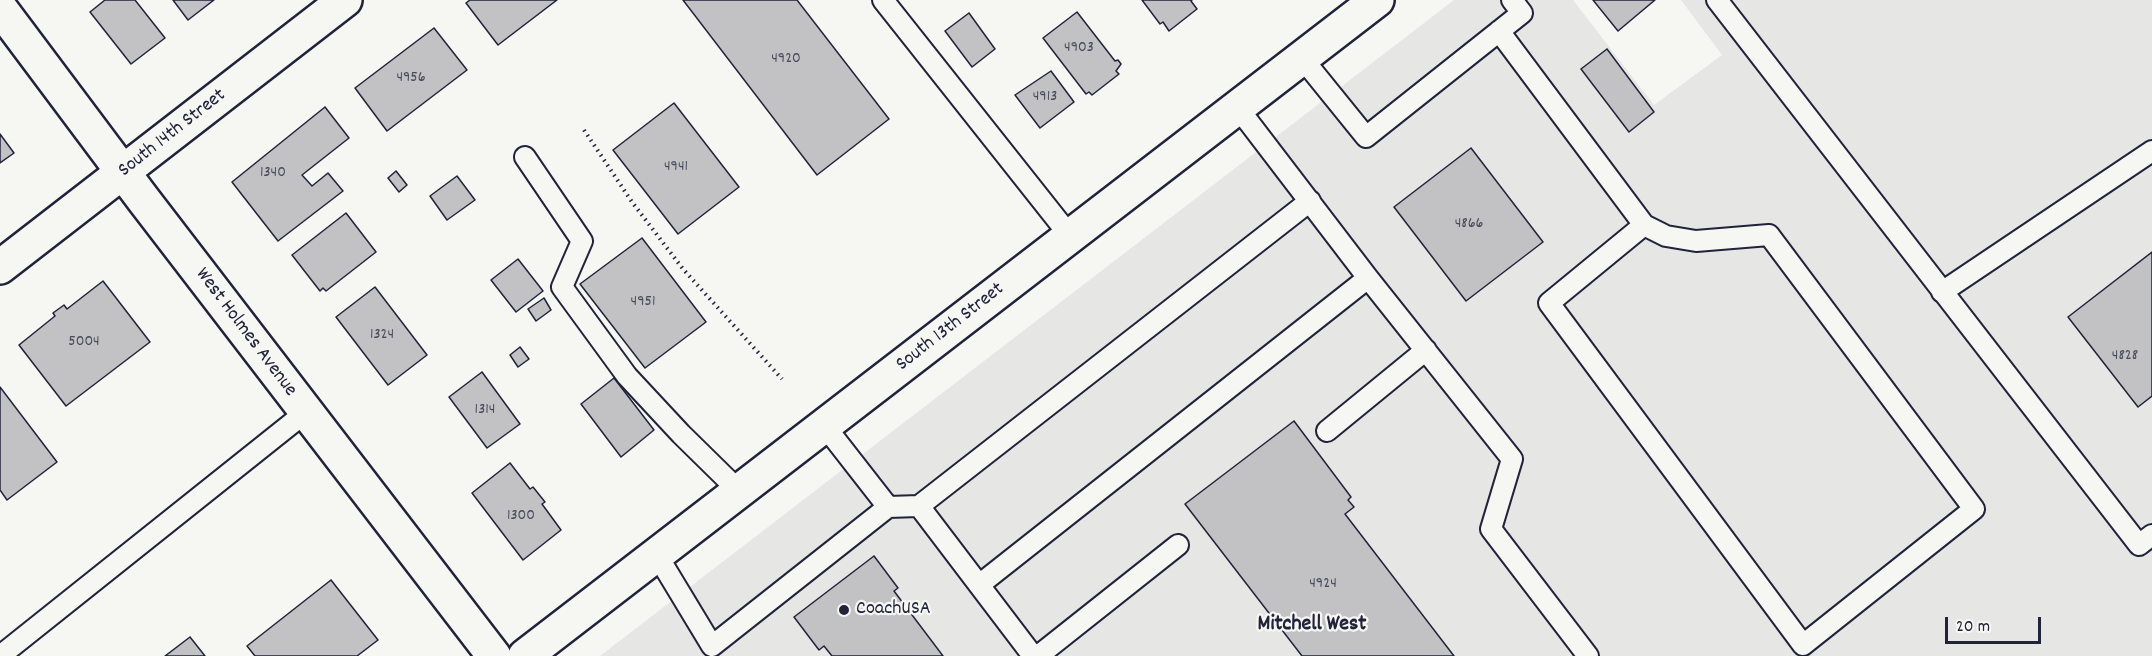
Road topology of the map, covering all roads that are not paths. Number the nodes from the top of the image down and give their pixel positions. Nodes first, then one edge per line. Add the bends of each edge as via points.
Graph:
1 (345, 0) edge
2 (884, 0) edge
3 (1377, 0) edge
4 (1512, 0) edge
5 (1717, 0) edge
6 (0, 8) edge
7 (1499, 31) junction
8 (1302, 58) junction
9 (1238, 108) junction
10 (2152, 151) edge
11 (525, 157) dead end
12 (123, 172) junction
13 (1310, 201) junction
14 (1644, 225) junction
15 (1070, 236) junction
16 (0, 267) edge
17 (1368, 278) junction
18 (1942, 292) junction
19 (1426, 350) junction
20 (306, 412) junction
21 (824, 425) junction
22 (1327, 431) dead end
23 (739, 491) junction
24 (919, 506) junction
25 (888, 507) junction
26 (2152, 535) edge
27 (1178, 545) dead end
28 (657, 555) junction
29 (979, 585) junction
30 (716, 651) edge
31 (0, 656) edge
32 (494, 656) edge
33 (525, 656) edge
34 (1033, 656) edge
35 (1038, 656) edge
36 (1588, 656) edge

1 - 12 street, South 14th Street
2 - 15 lane
3 - 8 street, South 13th Street
4 - 7 lane via 1522,13
5 - 18 lane
6 - 12 street, West Holmes Avenue
7 - 8 lane via 1366,137
7 - 14 lane
8 - 9 street, South 13th Street
9 - 13 lane
9 - 15 street, South 13th Street
10 - 18 lane
11 - 23 lane via 582,241 562,286 627,376
12 - 16 street, South 14th Street
12 - 20 street, West Holmes Avenue
13 - 17 lane
13 - 24 lane
14 - 14 lane via 1666,236 1696,241 1769,236 1974,509 1803,645 1549,303
15 - 21 street, South 13th Street
17 - 19 lane
17 - 29 lane
18 - 26 lane via 2139,545
19 - 22 lane
19 - 36 lane via 1512,459 1491,529
20 - 31 lane
20 - 32 street, West Holmes Avenue
21 - 23 street, South 13th Street
21 - 25 lane
23 - 28 street, South 13th Street
24 - 25 lane
24 - 29 lane
25 - 30 lane
27 - 35 lane
28 - 30 lane
28 - 33 street, South 13th Street
29 - 34 lane

